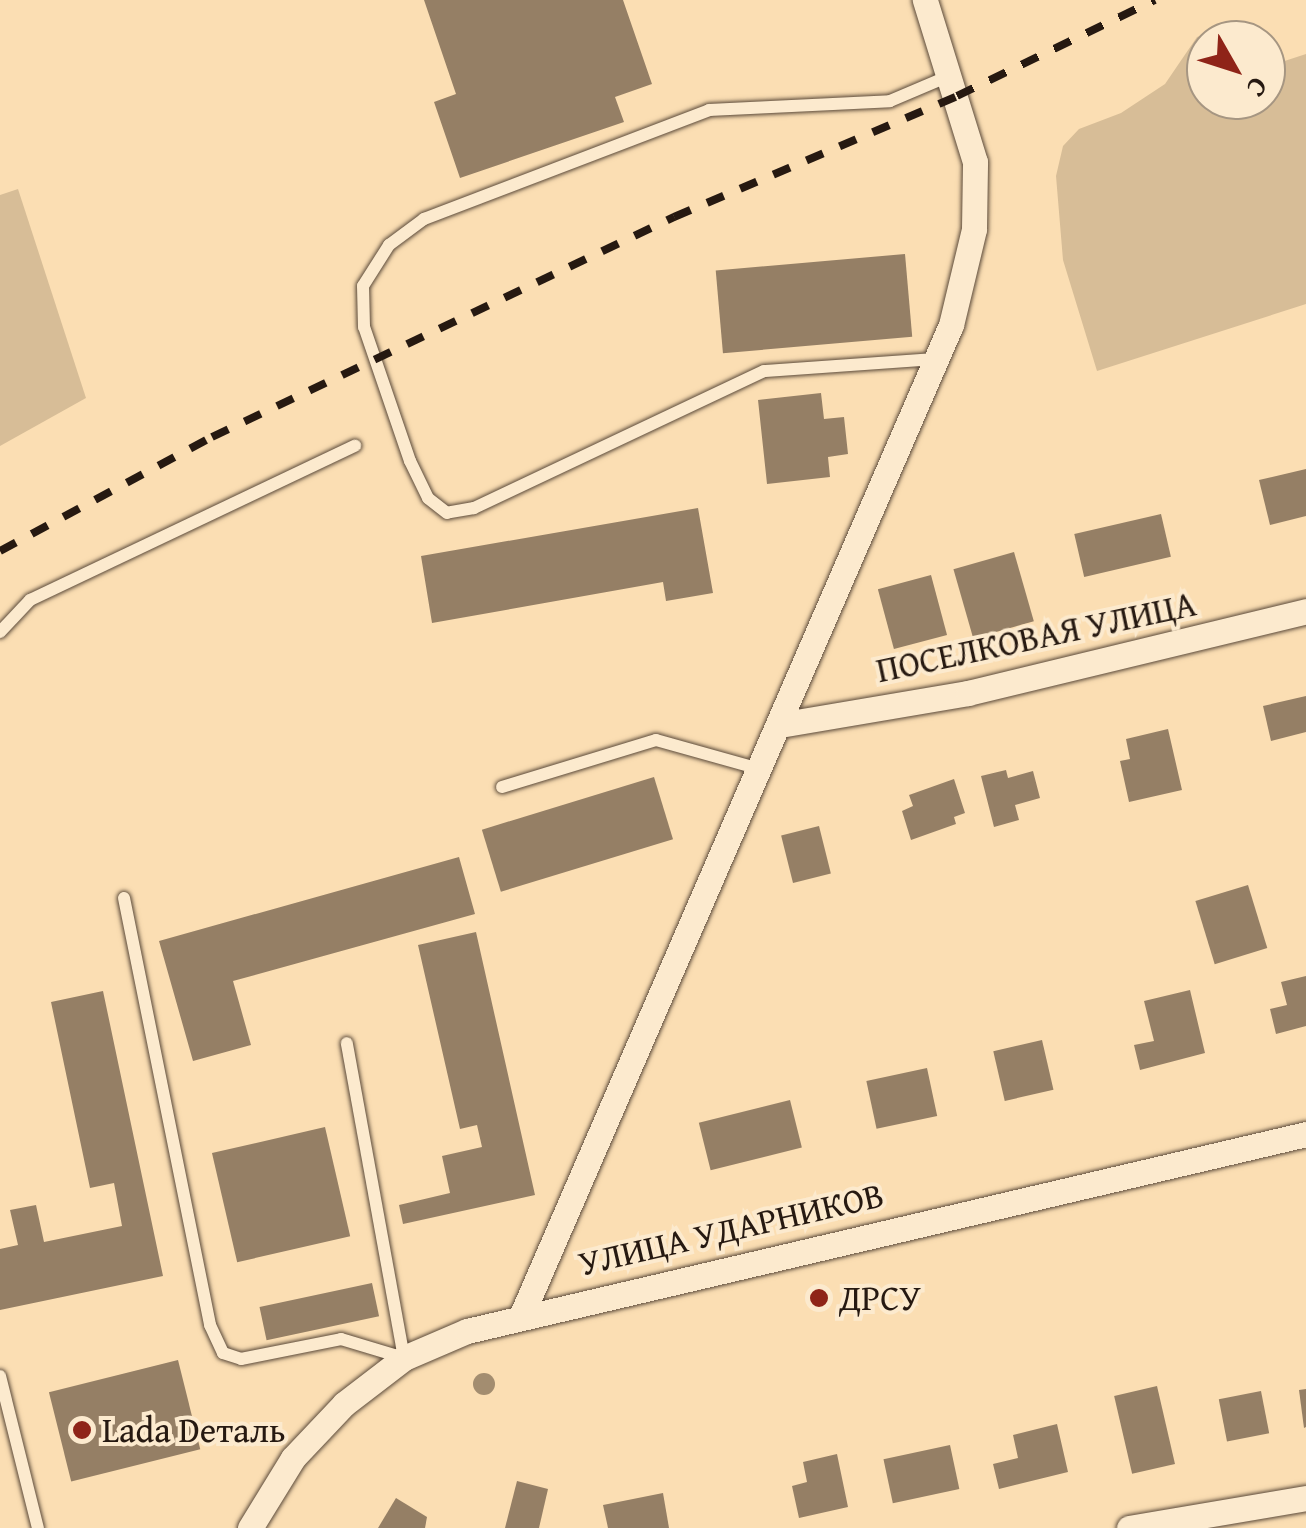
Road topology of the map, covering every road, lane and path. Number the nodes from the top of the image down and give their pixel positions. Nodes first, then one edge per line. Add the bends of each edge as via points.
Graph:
1 (925, 0) edge
2 (950, 76) junction
3 (936, 358) junction
4 (355, 446) dead end
5 (1306, 611) edge
6 (0, 632) edge
7 (779, 724) junction
8 (756, 768) junction
9 (502, 787) dead end
10 (124, 898) dead end
11 (346, 1043) dead end
12 (1306, 1134) edge
13 (524, 1312) junction
14 (404, 1358) junction
15 (0, 1376) edge
16 (1306, 1498) edge
17 (38, 1528) edge
18 (250, 1528) edge
19 (1128, 1528) edge

1 - 2 street
2 - 3 street via 975,162 974,229
2 - 3 lane via 890,101 709,110 424,220 388,244 363,286 364,327 410,461 428,498 447,514 474,508 764,371
3 - 7 street
4 - 6 lane via 30,600
5 - 7 street, ПОСЕЛКОВАЯ УЛИЦА via 968,693
7 - 8 street
8 - 9 lane via 656,740
8 - 13 street
10 - 14 lane via 210,1325 223,1354 241,1358 341,1339
11 - 14 lane
12 - 13 street, УЛИЦА УДАРНИКОВ
13 - 14 street, УЛИЦА УДАРНИКОВ
14 - 18 street, УЛИЦА УДАРНИКОВ via 344,1404 293,1458
15 - 17 lane
16 - 19 street

